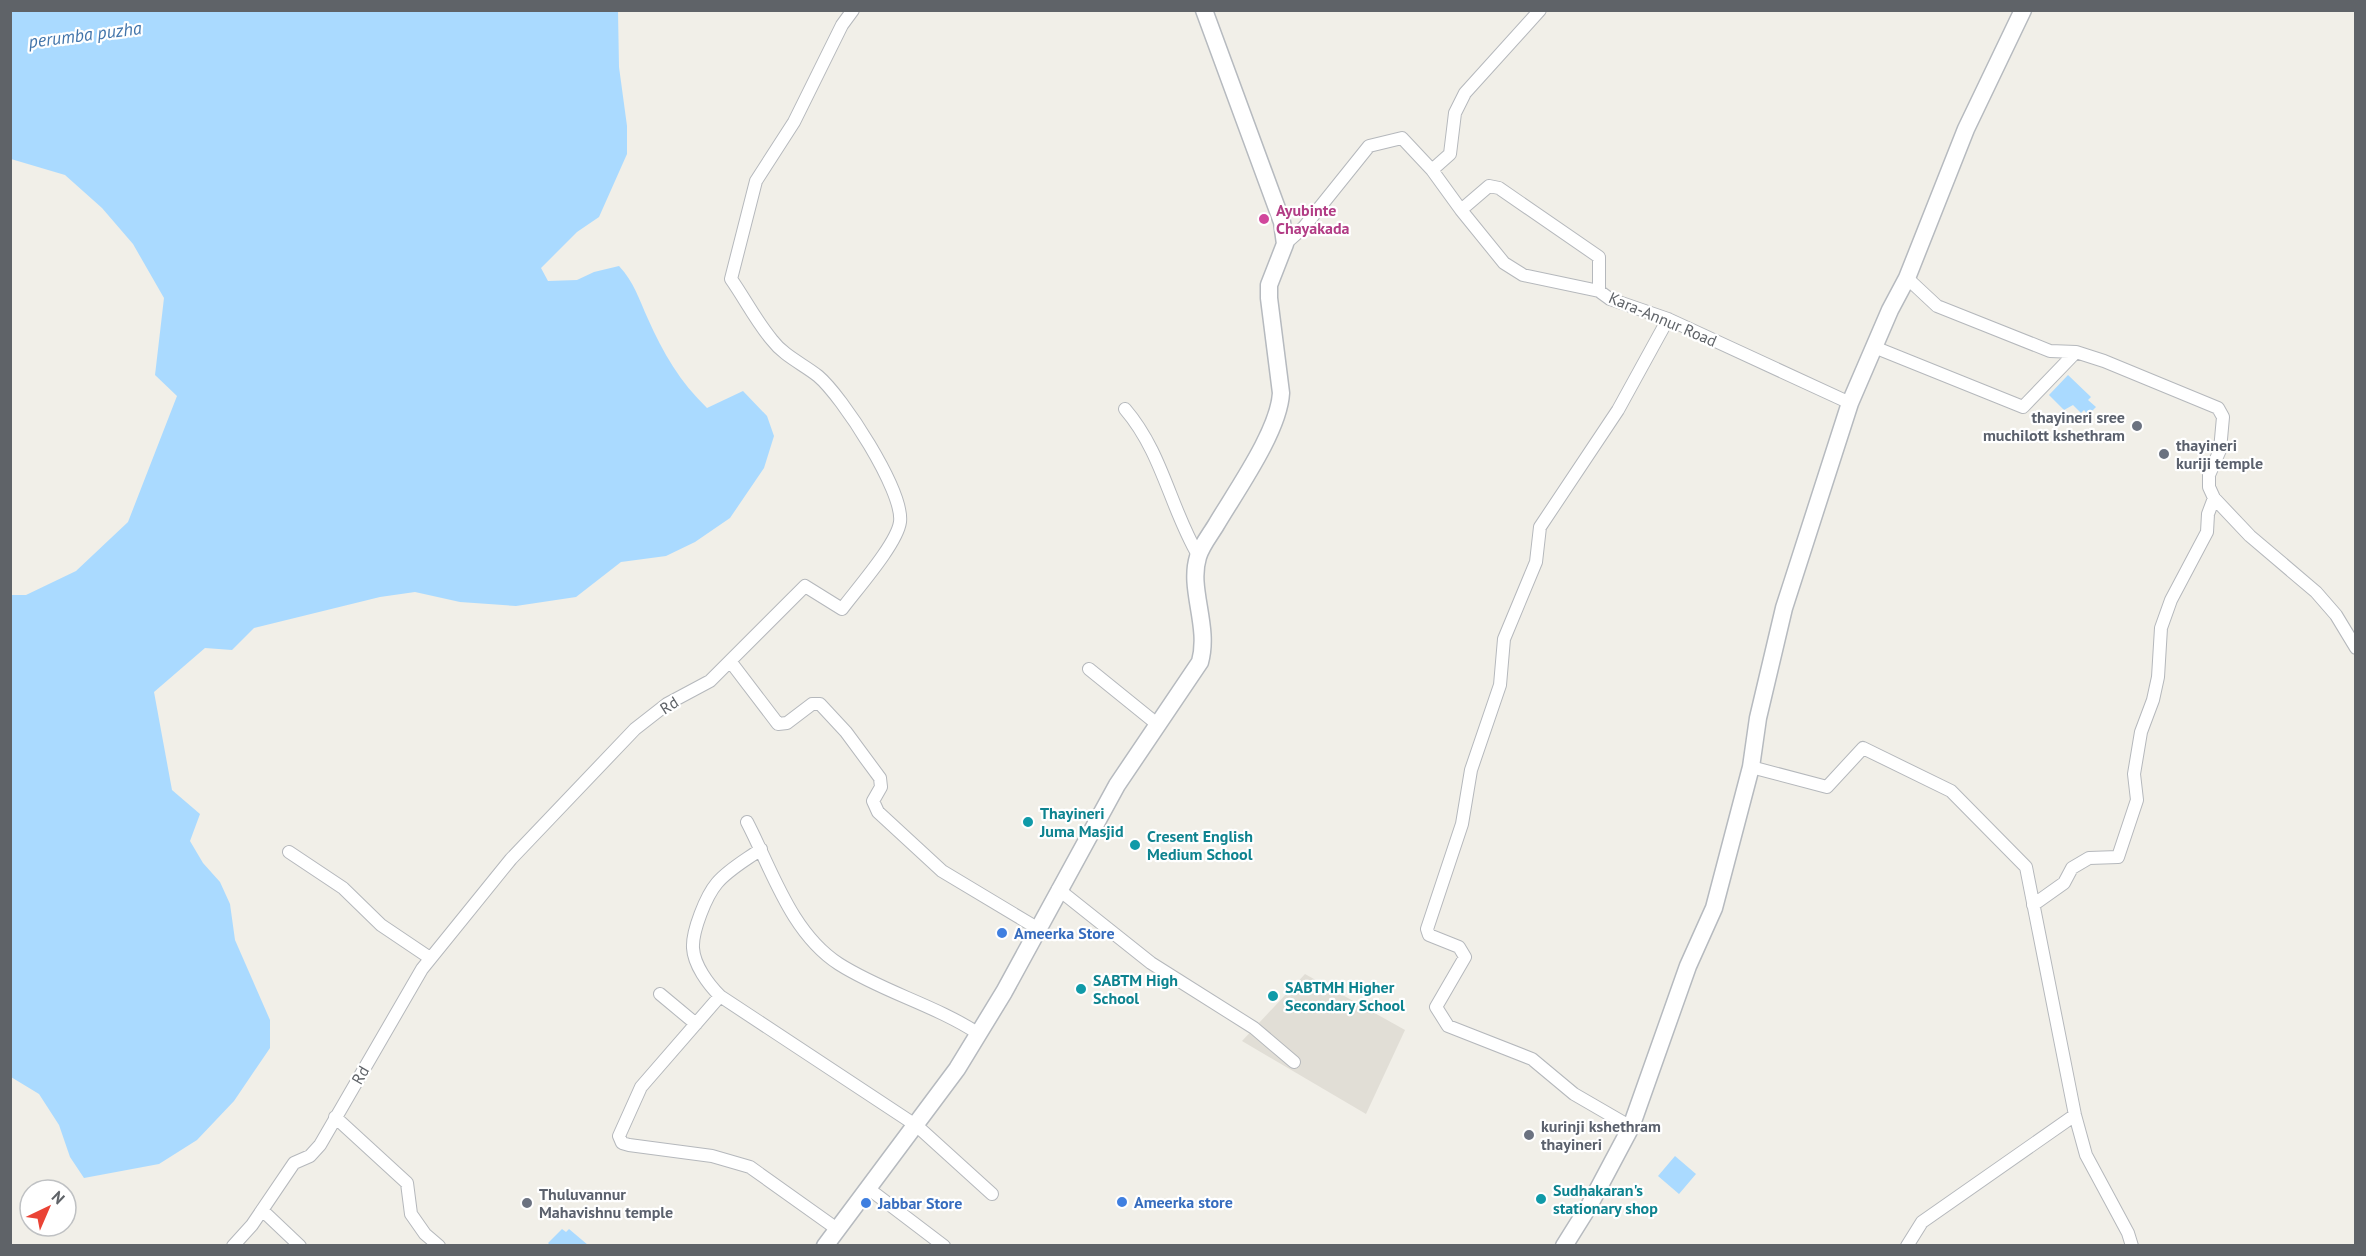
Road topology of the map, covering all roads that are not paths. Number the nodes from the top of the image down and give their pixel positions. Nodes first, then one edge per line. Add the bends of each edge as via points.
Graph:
1 (853, 10) edge
2 (1204, 10) edge
3 (1540, 10) edge
4 (2023, 10) edge
5 (1432, 170) junction
6 (1461, 210) junction
7 (1285, 244) junction
8 (1907, 278) junction
9 (1599, 291) junction
10 (1668, 319) junction
11 (1874, 347) junction
12 (2076, 352) junction
13 (1850, 403) junction
14 (1125, 409) dead end
15 (2214, 498) junction
16 (1198, 555) junction
17 (2355, 648) edge
18 (730, 661) junction
19 (1089, 669) dead end
20 (1157, 724) junction
21 (1751, 767) junction
22 (747, 822) dead end
23 (761, 849) junction
24 (289, 852) dead end
25 (1058, 890) junction
26 (2033, 905) junction
27 (1037, 928) junction
28 (430, 958) junction
29 (660, 994) dead end
30 (720, 996) junction
31 (696, 1024) junction
32 (979, 1034) junction
33 (1294, 1062) dead end
34 (2075, 1115) junction
35 (335, 1118) junction
36 (917, 1126) junction
37 (1631, 1127) junction
38 (869, 1189) junction
39 (992, 1194) dead end
40 (262, 1210) junction
41 (837, 1229) junction
42 (233, 1245) edge
43 (300, 1245) edge
44 (439, 1245) edge
45 (825, 1245) edge
46 (945, 1245) edge
47 (1564, 1245) edge
48 (1907, 1245) edge
49 (2132, 1245) edge

1 - 18 street, Rd via 794,122 756,181 732,279 772,340 820,378 868,440 894,492 900,522 892,541 842,609 805,586
2 - 7 main road via 1282,222
3 - 5 street via 1465,93 1455,113 1450,154
4 - 8 main road via 1966,129
5 - 6 street
5 - 7 street via 1402,138 1369,146 1304,227
6 - 9 street via 1504,263 1523,275
6 - 9 street, Kara-Annur Road via 1489,186 1499,188 1599,257
7 - 16 main road via 1269,285 1280,408 1249,470
8 - 11 main road
8 - 12 street via 1937,306 2050,351
9 - 10 street, Kara-Annur Road via 1610,299
10 - 13 street, Kara-Annur Road
10 - 37 street via 1618,410 1540,527 1536,562 1504,639 1500,685 1471,770 1459,834 1427,928 1430,934 1458,947 1465,957 1436,1007 1448,1026 1532,1059 1574,1094
11 - 12 street via 2023,407
11 - 13 main road
12 - 15 street via 2187,393 2223,412 2220,450 2209,475
13 - 21 main road via 1784,608 1758,718
14 - 16 street via 1141,428 1157,458 1176,512
15 - 17 street via 2250,536 2316,592 2336,615
15 - 26 street via 2207,532 2171,600 2161,628 2153,700 2140,732 2134,774 2137,800 2118,857 2089,858 2080,863 2072,868 2064,883
16 - 20 main road via 1204,646 1189,682
18 - 27 street via 778,724 787,723 812,704 820,704 880,778 881,787 873,801 878,812 942,871
18 - 28 street, Rd via 710,681 667,704 635,729 511,859
19 - 20 street
20 - 25 main road via 1117,785
21 - 26 street via 1827,787 1863,748 1951,790 2026,867
21 - 37 main road via 1714,908 1688,966
22 - 23 street
23 - 30 street via 716,884 700,916 693,948 707,983
23 - 32 street via 796,918 837,962
24 - 28 street via 343,888 381,925
25 - 27 main road
25 - 33 street via 1150,963 1254,1028
26 - 34 street
27 - 32 main road
28 - 35 street, Rd
29 - 31 street
30 - 31 street
30 - 36 street
31 - 41 street via 641,1086 619,1136 622,1143 712,1156 750,1167
32 - 36 main road
34 - 48 street via 1922,1222
34 - 49 street via 2086,1155
35 - 40 street, Rd via 320,1145 310,1156 294,1163
35 - 44 street via 406,1183 411,1214 425,1234
36 - 38 main road
36 - 39 street
37 - 47 main road
38 - 41 main road
38 - 46 street
40 - 42 street, Rd
40 - 43 street
41 - 45 main road

